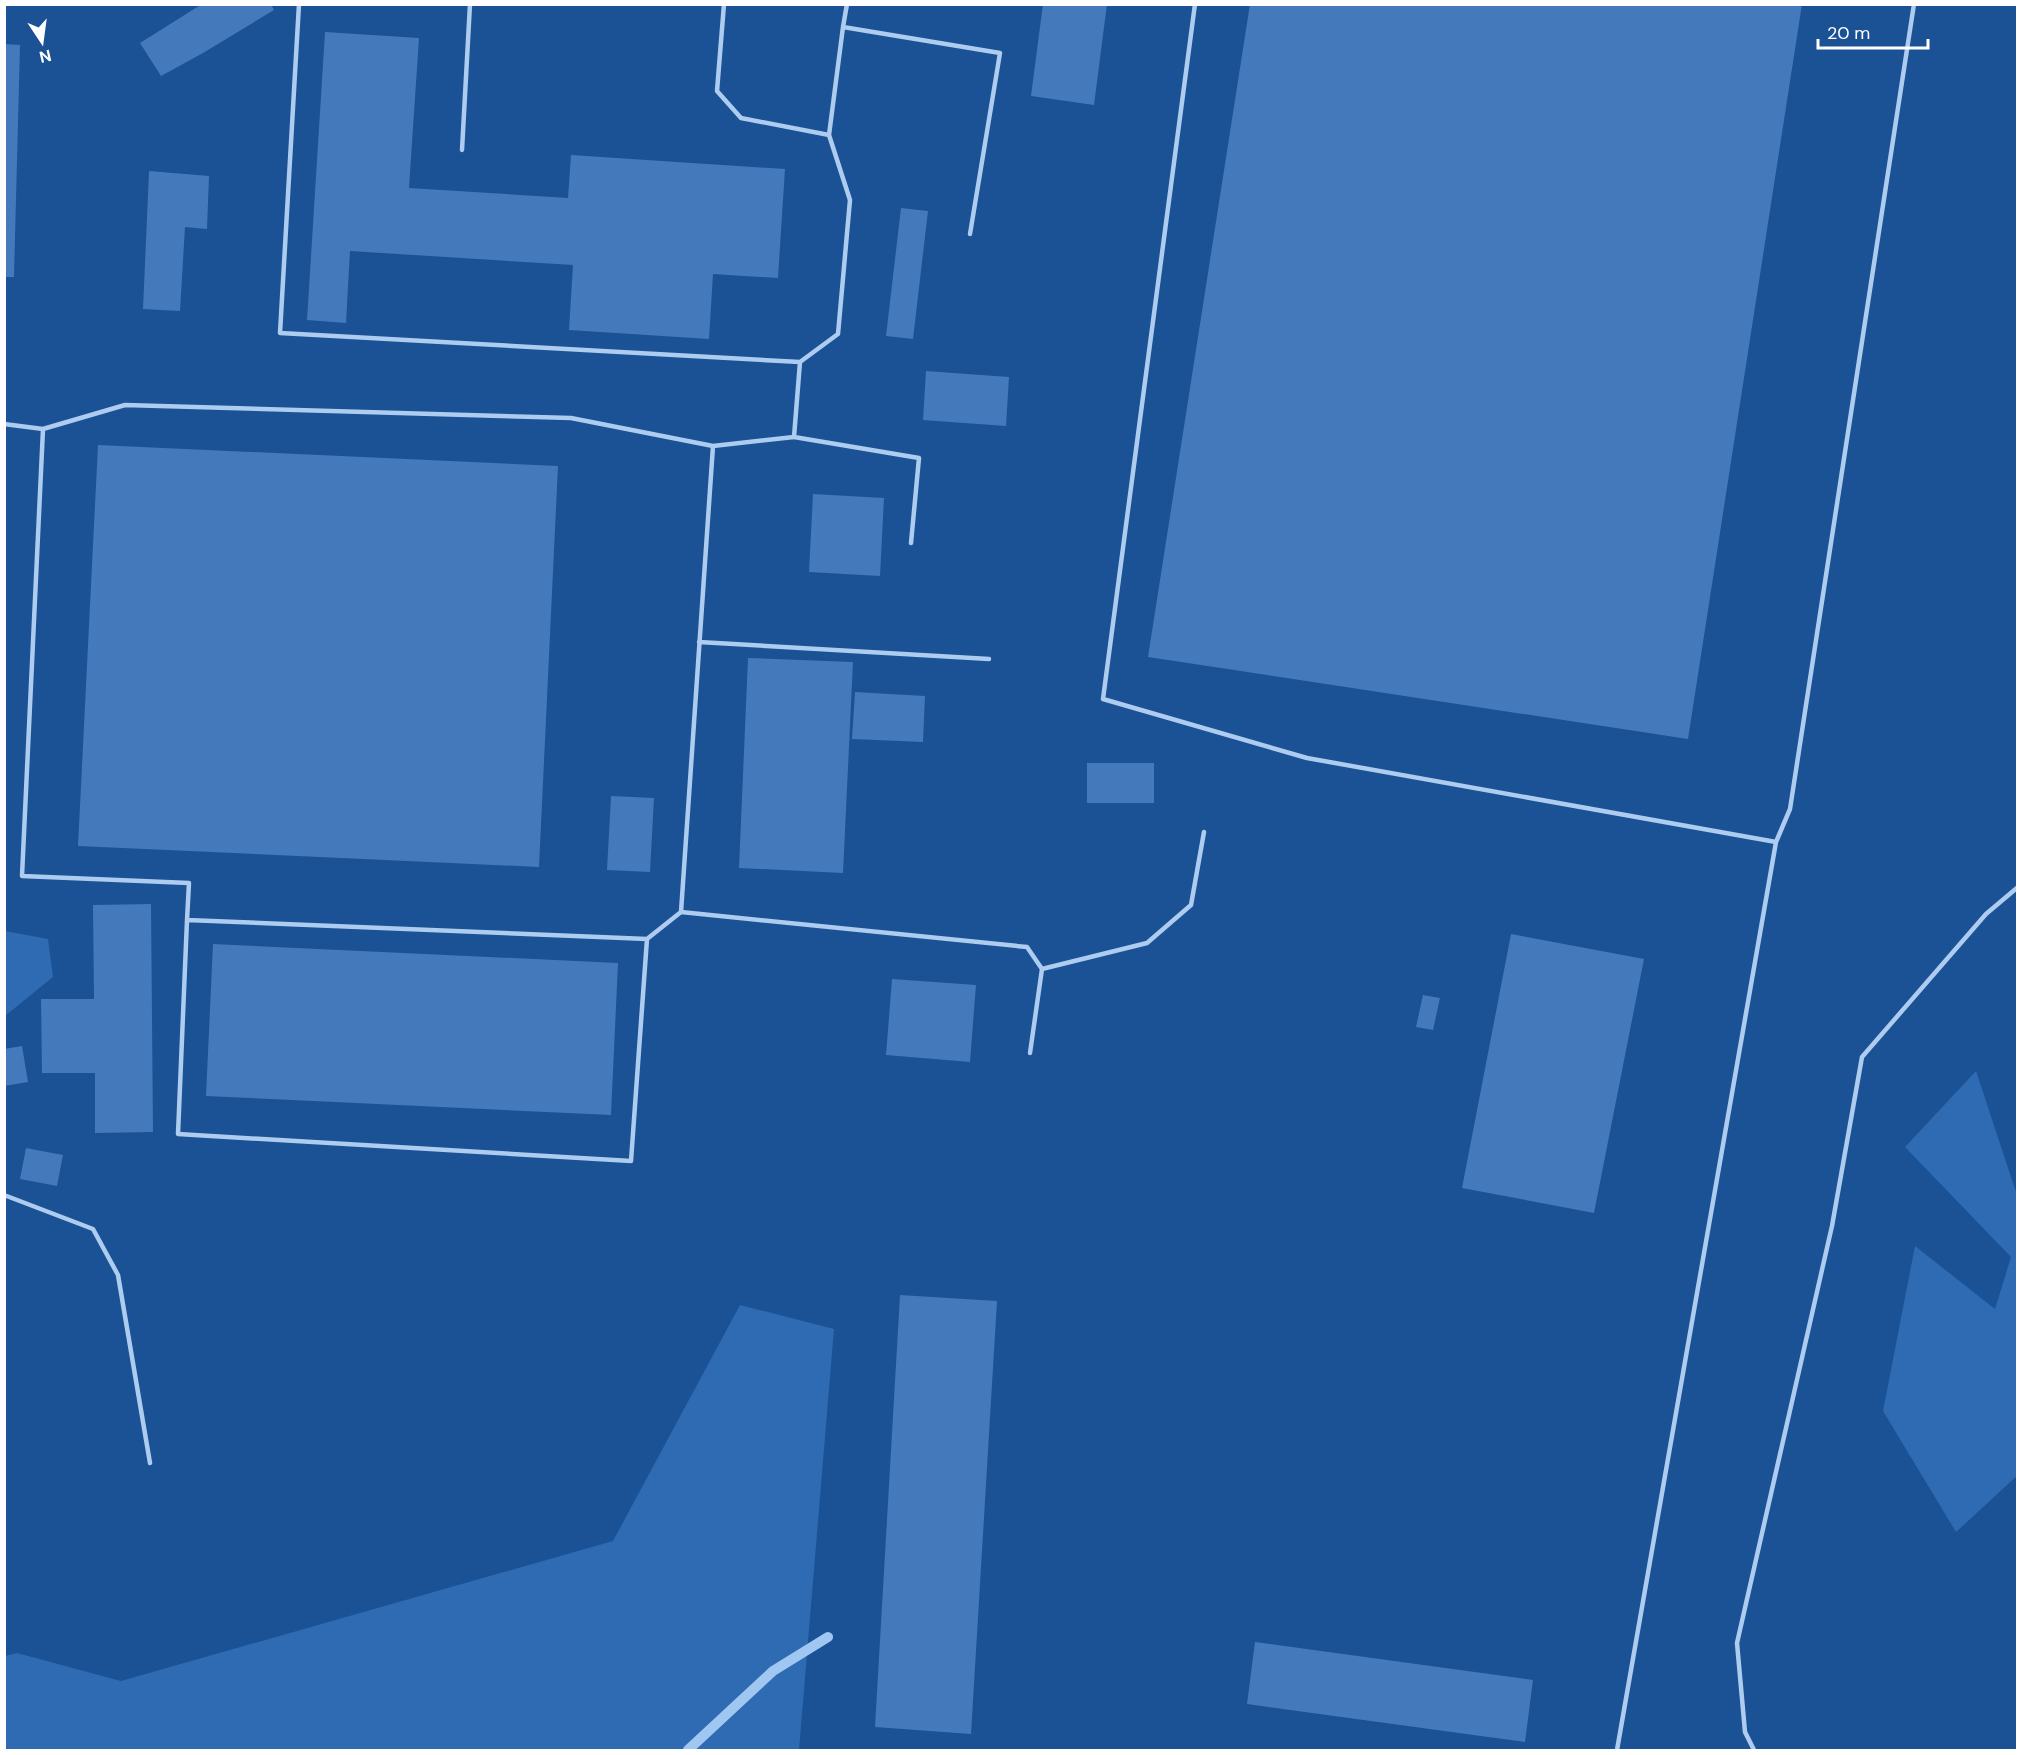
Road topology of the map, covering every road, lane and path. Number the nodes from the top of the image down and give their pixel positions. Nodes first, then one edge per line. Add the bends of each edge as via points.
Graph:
1 (299, 4) edge
2 (470, 4) edge
3 (724, 4) edge
4 (846, 4) edge
5 (1195, 4) edge
6 (1914, 4) edge
7 (843, 27) junction
8 (829, 135) junction
9 (462, 150) dead end
10 (970, 234) dead end
11 (800, 362) junction
12 (4, 424) edge
13 (43, 429) junction
14 (794, 437) junction
15 (713, 446) junction
16 (911, 543) dead end
17 (699, 642) junction
18 (989, 659) dead end
19 (1204, 832) dead end
20 (1776, 843) junction
21 (2018, 887) edge
22 (681, 912) junction
23 (187, 920) junction
24 (647, 939) junction
25 (1042, 969) junction
26 (1030, 1053) dead end
27 (4, 1195) edge
28 (150, 1463) dead end
29 (1617, 1750) edge
30 (1754, 1750) edge

1 - 11 lane via 280,333
2 - 9 lane
3 - 8 lane via 717,91 741,118
4 - 7 lane
5 - 20 lane via 1103,699 1307,758
6 - 20 lane via 1790,809
7 - 8 lane
7 - 10 lane via 1000,53
8 - 11 lane via 850,200 838,334
11 - 14 lane
12 - 13 lane
13 - 15 lane via 125,405 571,418
13 - 23 lane via 22,876 189,883
14 - 15 lane
14 - 16 lane via 919,458
15 - 17 lane
17 - 18 lane
17 - 22 lane
19 - 25 lane via 1191,905 1165,928 1147,943
20 - 29 lane
21 - 30 lane via 1986,914 1862,1057 1832,1226 1737,1643 1745,1732
22 - 24 lane
22 - 25 lane via 1027,947
23 - 24 lane
23 - 24 lane via 178,1134 632,1161
25 - 26 lane
27 - 28 lane via 93,1229 118,1275

